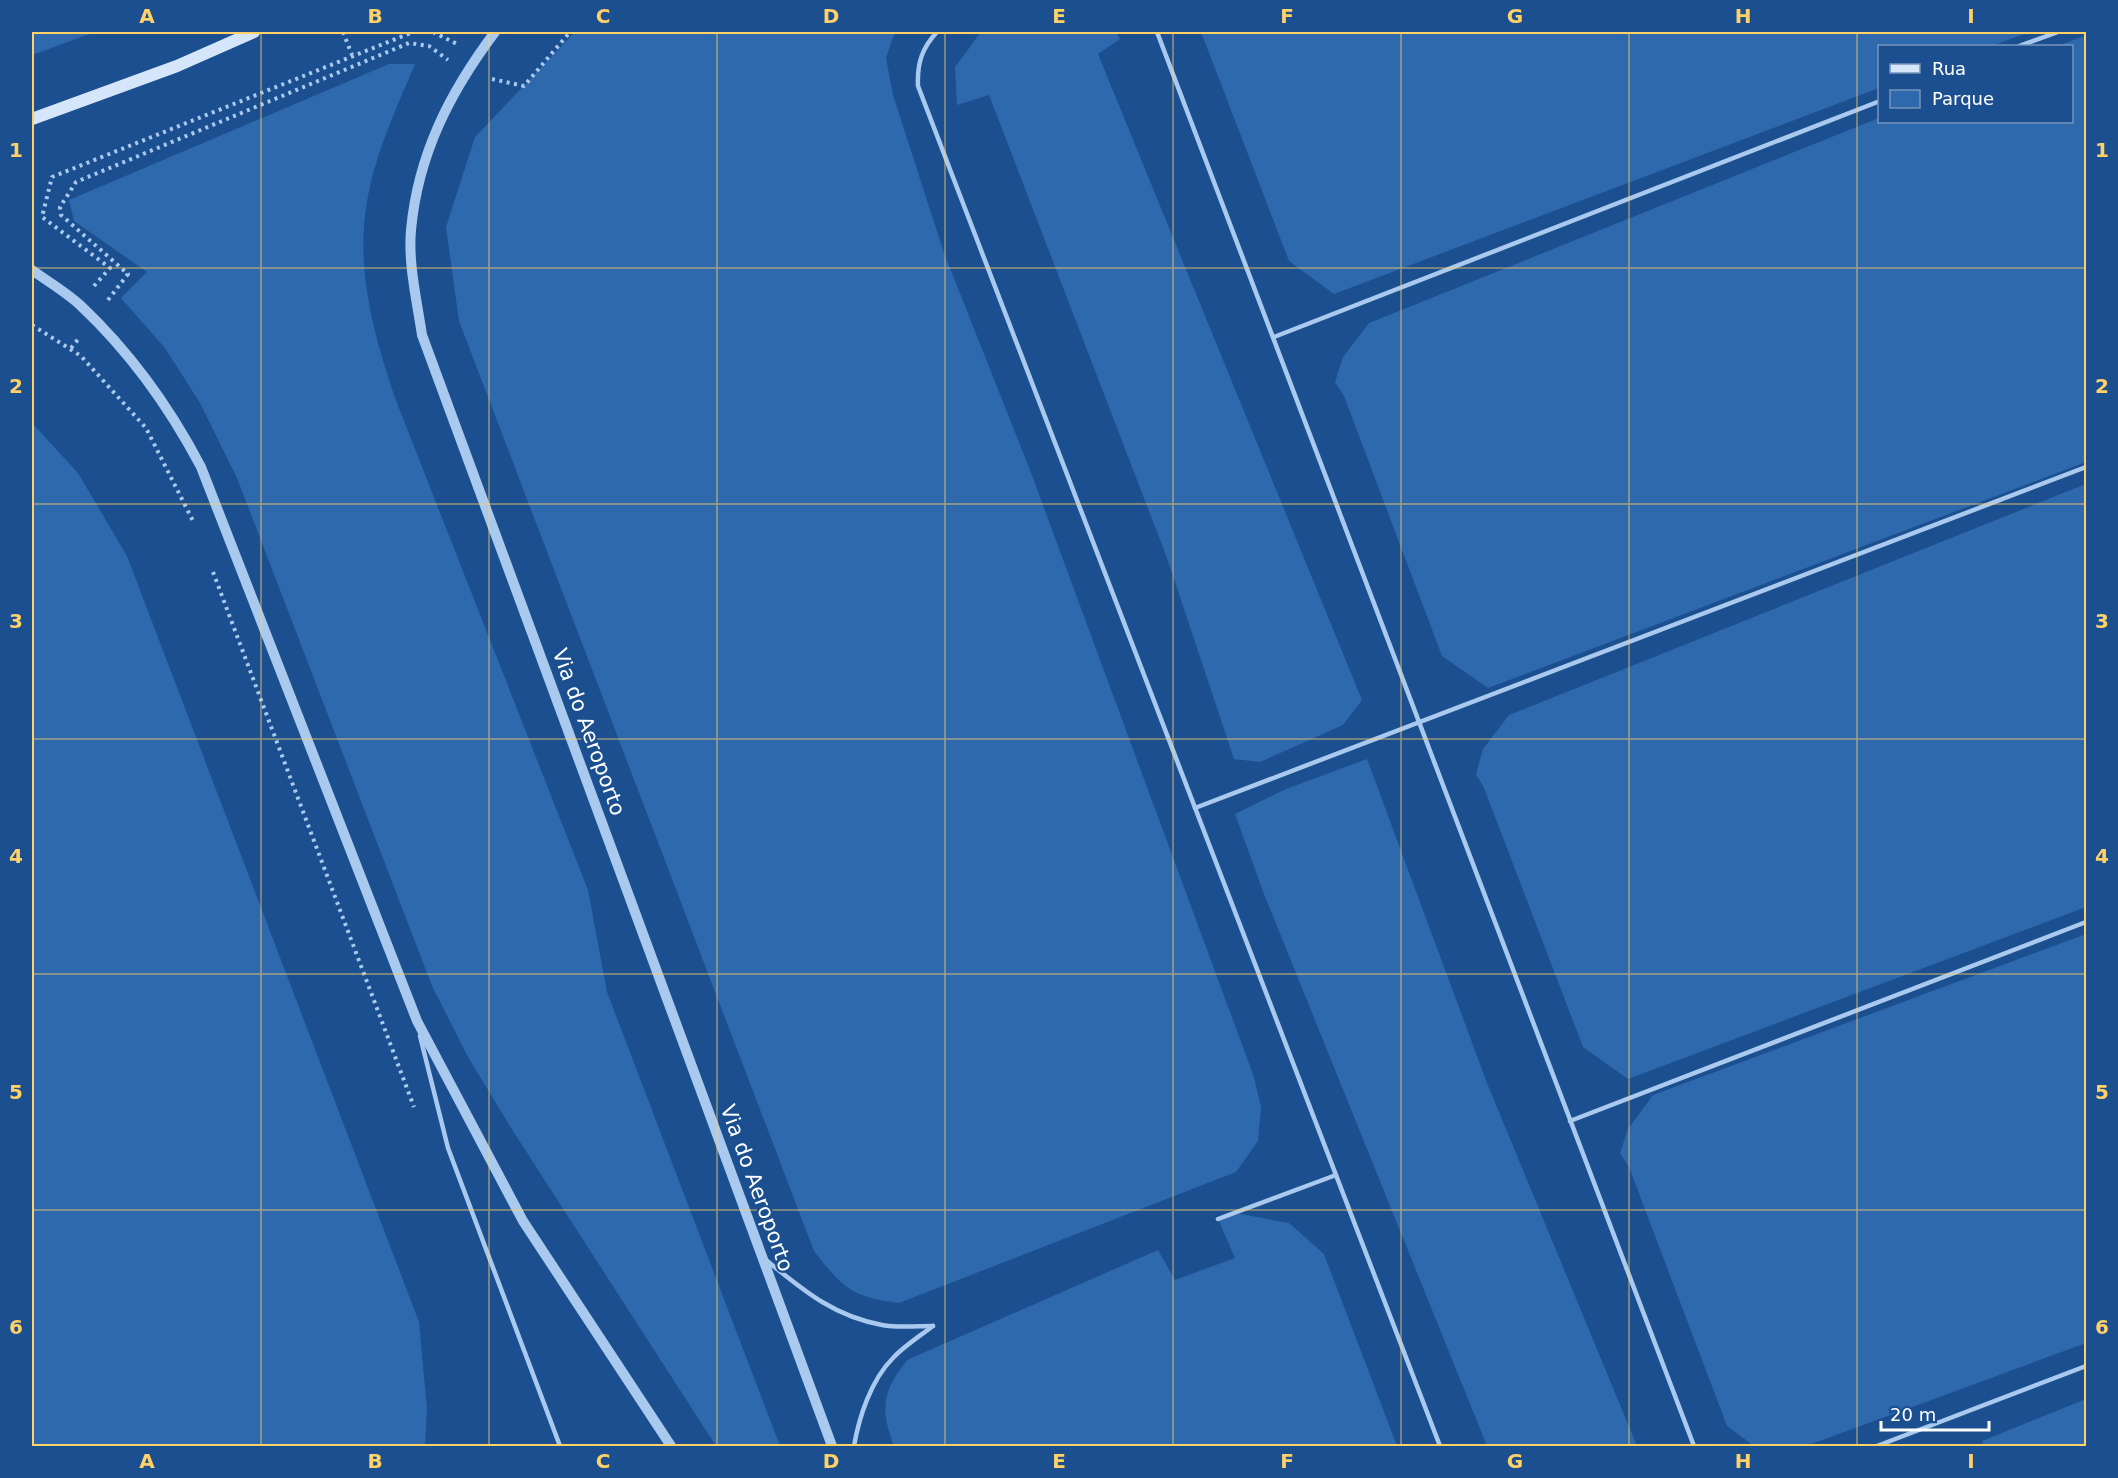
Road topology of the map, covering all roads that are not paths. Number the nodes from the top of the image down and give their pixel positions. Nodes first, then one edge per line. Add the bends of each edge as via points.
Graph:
1 (255, 32) edge
2 (495, 32) edge
3 (937, 32) edge
4 (1157, 32) edge
5 (2058, 32) edge
6 (2022, 45) edge
7 (1878, 102) edge
8 (32, 119) edge
9 (32, 270) edge
10 (1274, 337) junction
11 (2086, 467) edge
12 (1419, 722) junction
13 (1195, 808) junction
14 (2086, 922) edge
15 (417, 1021) junction
16 (1570, 1121) junction
17 (1336, 1175) junction
18 (1218, 1219) dead end
19 (761, 1255) junction
20 (2086, 1366) edge
21 (560, 1446) edge
22 (671, 1446) edge
23 (832, 1446) edge
24 (854, 1446) edge
25 (1440, 1446) edge
26 (1694, 1446) edge
27 (1877, 1446) edge

1 - 8 main road via 177,66
2 - 19 street, Via do Aeroporto via 440,119 420,177 411,232 413,279 422,335
3 - 13 lane via 924,48 918,66 918,86
4 - 10 lane
5 - 6 lane
7 - 10 lane
9 - 15 street via 79,303 113,340 175,418 201,467
10 - 12 lane
11 - 12 lane
12 - 13 lane
12 - 16 lane
13 - 17 lane
14 - 16 lane
15 - 21 lane via 448,1148
15 - 22 street via 523,1221
16 - 26 lane
17 - 18 lane
17 - 25 lane
19 - 23 street, Via do Aeroporto
19 - 24 lane via 811,1297 844,1314 883,1326 933,1326 892,1358 874,1385
20 - 27 lane

